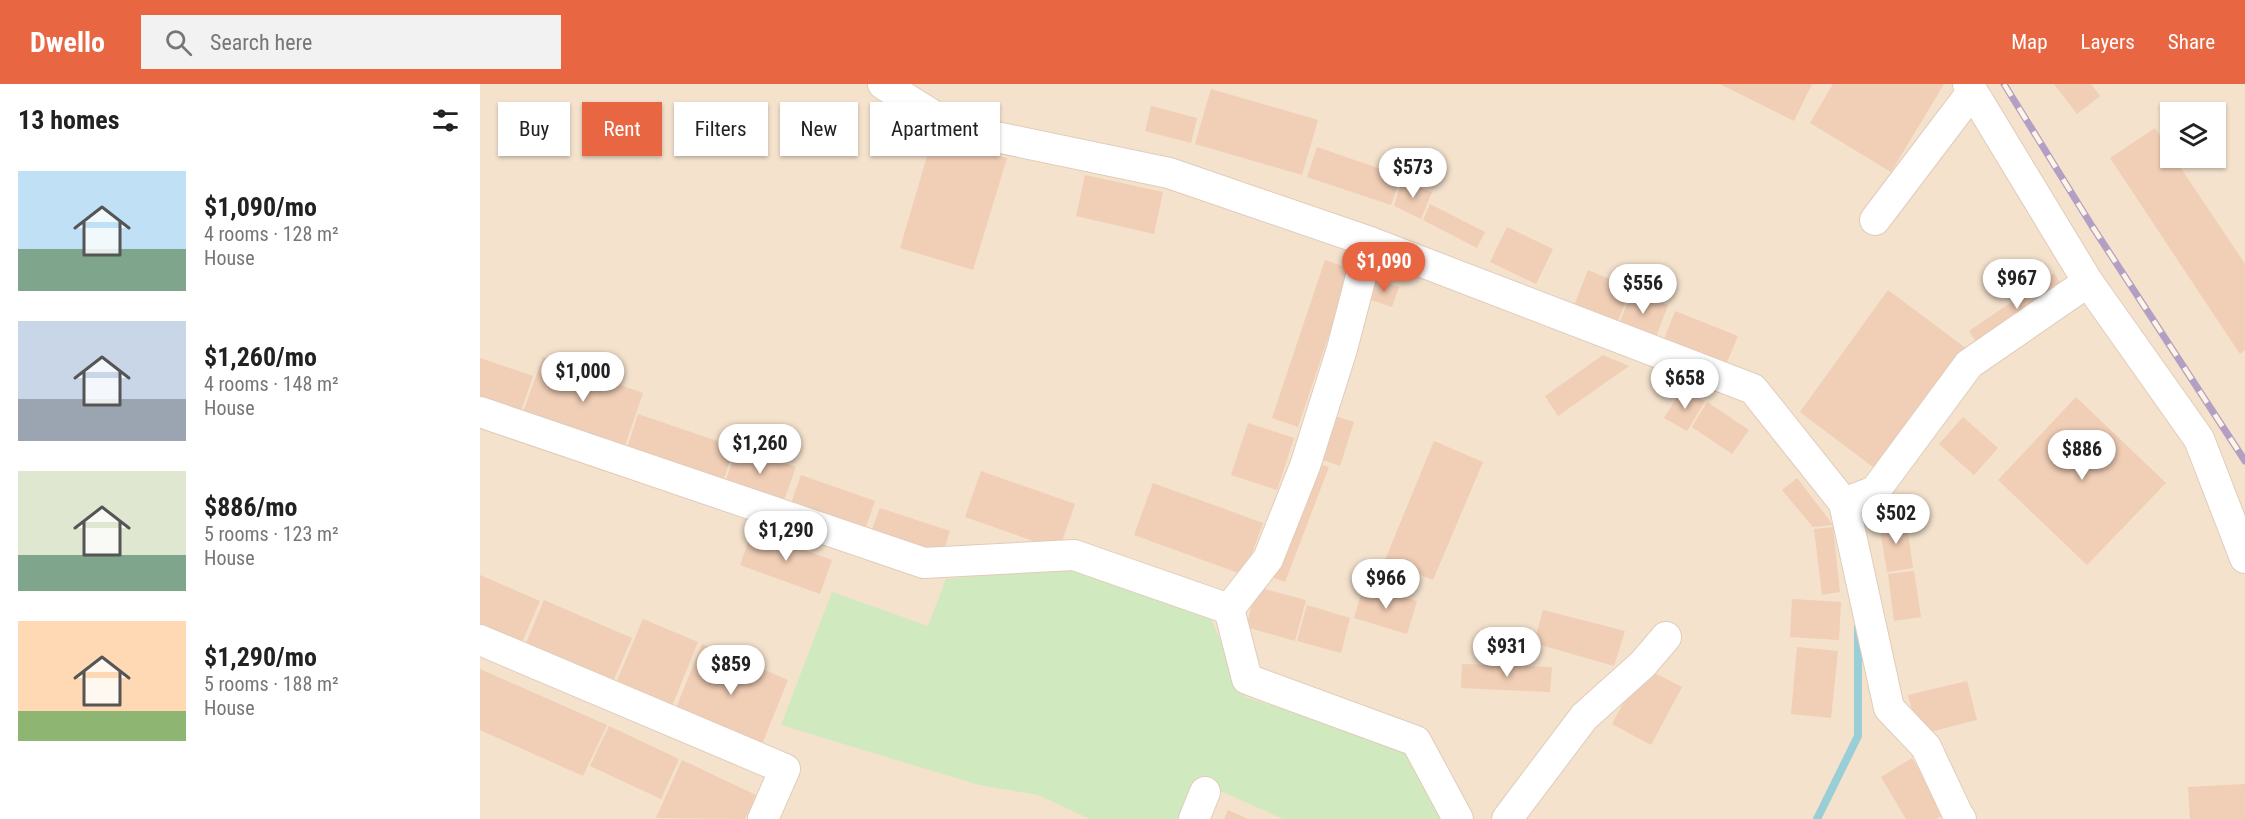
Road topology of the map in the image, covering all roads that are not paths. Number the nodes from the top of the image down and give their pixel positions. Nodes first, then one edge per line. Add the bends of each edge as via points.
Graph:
1 (883, 84) edge
2 (1970, 88) edge
3 (1875, 220) dead end
4 (1370, 242) junction
5 (2088, 282) junction
6 (480, 412) edge
7 (1844, 503) junction
8 (2245, 558) edge
9 (1229, 609) junction
10 (1666, 637) dead end
11 (480, 640) edge
12 (763, 819) edge
13 (1458, 819) edge
14 (1507, 819) edge
15 (1961, 819) edge

1 - 4 street via 953,128 1169,173
2 - 3 street
2 - 5 street
4 - 7 street via 1753,389
4 - 9 street via 1305,466 1268,559
5 - 7 street via 1969,364 1875,491
5 - 8 street via 2199,439
6 - 9 street via 924,563 1074,555
7 - 15 street via 1889,708 1926,747
9 - 13 street via 1248,679 1416,741
10 - 14 street via 1643,664 1584,717
11 - 12 street via 785,769

